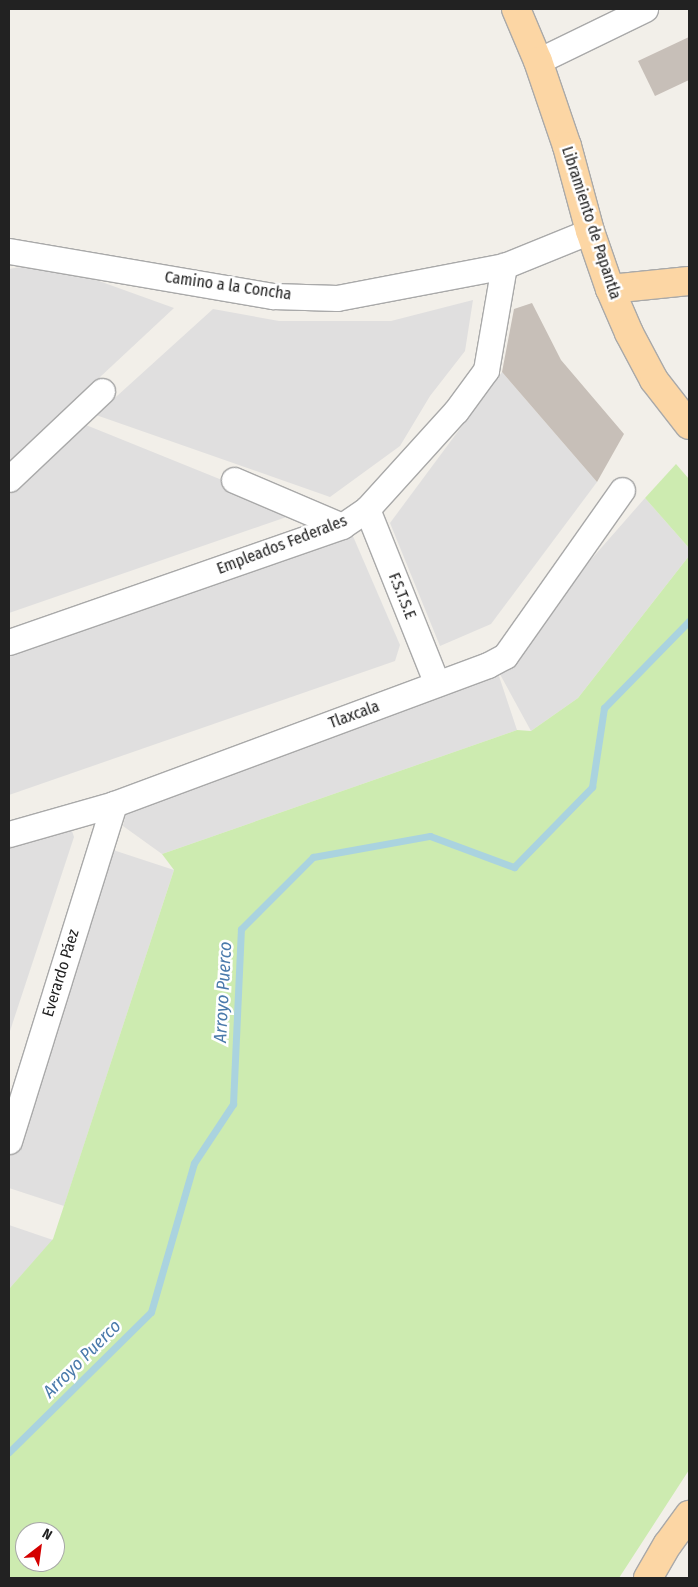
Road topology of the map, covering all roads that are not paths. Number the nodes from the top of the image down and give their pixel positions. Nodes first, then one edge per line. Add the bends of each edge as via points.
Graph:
1 (516, 9) edge
2 (645, 9) edge
3 (538, 62) junction
4 (590, 231) junction
5 (9, 251) edge
6 (504, 266) junction
7 (689, 281) edge
8 (610, 289) junction
9 (102, 391) dead end
10 (689, 426) edge
11 (9, 479) edge
12 (234, 480) dead end
13 (622, 490) dead end
14 (367, 509) junction
15 (342, 526) junction
16 (9, 642) edge
17 (438, 684) junction
18 (114, 804) junction
19 (9, 834) edge
20 (9, 1141) edge
21 (689, 1515) edge
22 (648, 1578) edge

1 - 3 main road, Libramiento de Papantla
2 - 3 street
3 - 4 main road, Libramiento de Papantla via 567,146
4 - 6 street, Camino a la Concha
4 - 8 main road, Libramiento de Papantla
5 - 6 street, Camino a la Concha via 272,296 337,298
6 - 14 street, Empleados Federales via 486,370 456,411
7 - 8 main road
8 - 10 main road, Libramiento de Papantla via 654,380
9 - 11 street
12 - 15 street
13 - 17 street, Tlaxcala via 504,656 488,666
14 - 15 street, Empleados Federales
14 - 17 street, F.S.T.S.E
15 - 16 street, Empleados Federales
17 - 18 street, Tlaxcala
18 - 19 street, Tlaxcala
18 - 20 street, Everardo Páez
21 - 22 main road

